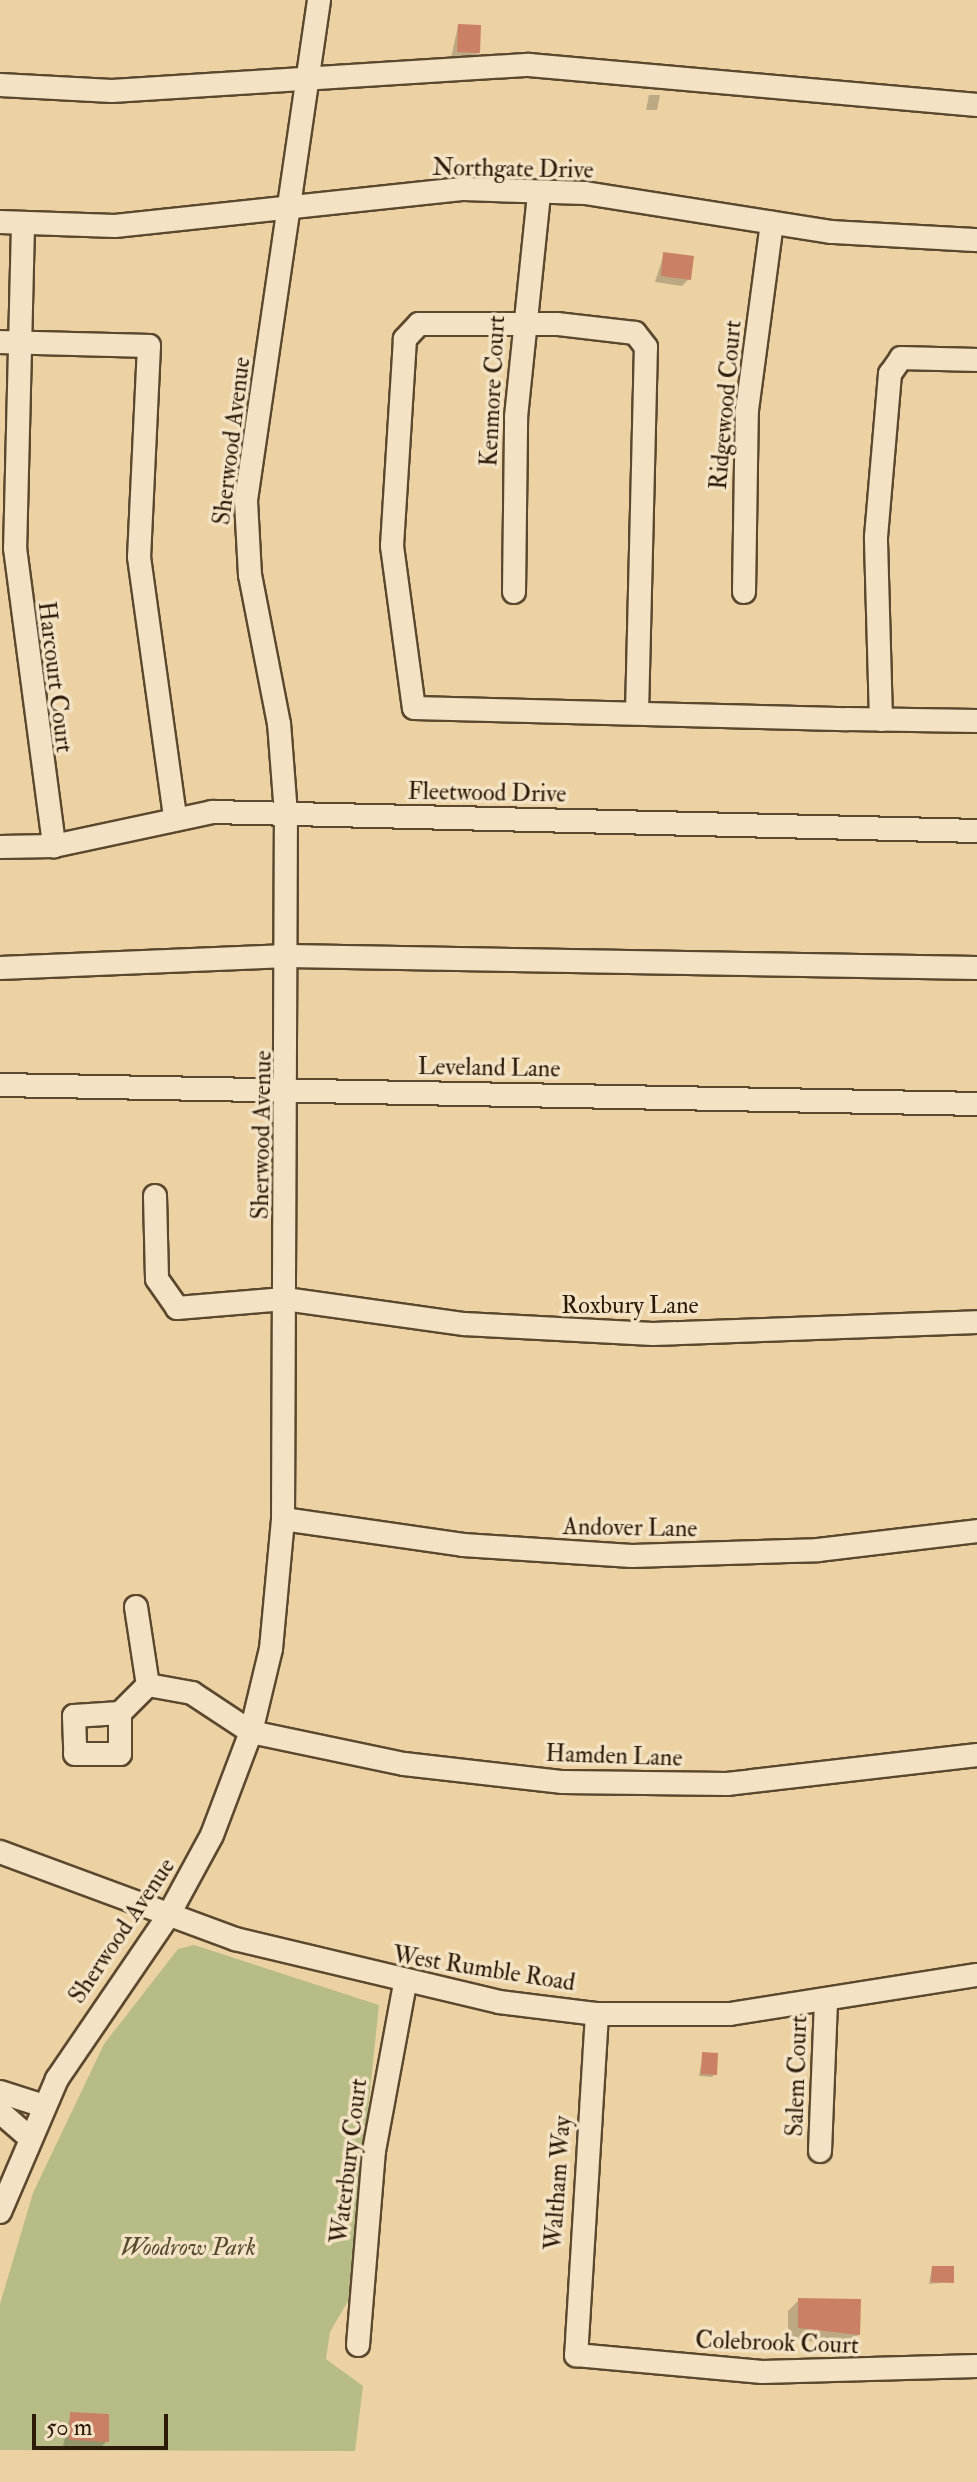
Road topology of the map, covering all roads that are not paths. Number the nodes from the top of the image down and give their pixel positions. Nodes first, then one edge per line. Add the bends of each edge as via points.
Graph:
1 (319, 0) edge
2 (311, 75) junction
3 (0, 85) edge
4 (977, 105) edge
5 (539, 193) junction
6 (291, 205) junction
7 (0, 222) edge
8 (772, 223) junction
9 (23, 225) junction
10 (977, 240) edge
11 (523, 323) junction
12 (9, 343) edge
13 (977, 360) edge
14 (514, 592) dead end
15 (744, 592) dead end
16 (637, 713) junction
17 (881, 720) junction
18 (977, 721) edge
19 (286, 814) junction
20 (175, 817) junction
21 (977, 831) edge
22 (54, 846) junction
23 (0, 847) edge
24 (288, 956) junction
25 (0, 968) edge
26 (977, 968) edge
27 (0, 1085) edge
28 (289, 1090) junction
29 (977, 1104) edge
30 (155, 1196) dead end
31 (285, 1299) junction
32 (977, 1322) edge
33 (283, 1519) junction
34 (977, 1531) edge
35 (136, 1607) dead end
36 (148, 1685) junction
37 (120, 1713) dead end
38 (251, 1732) junction
39 (977, 1755) edge
40 (0, 1852) edge
41 (168, 1916) junction
42 (977, 1975) edge
43 (405, 1984) junction
44 (826, 2004) junction
45 (597, 2014) junction
46 (0, 2092) edge
47 (44, 2106) junction
48 (0, 2112) edge
49 (28, 2136) junction
50 (820, 2151) dead end
51 (0, 2212) edge
52 (358, 2345) dead end
53 (576, 2355) joint
54 (977, 2366) edge

1 - 2 street, Sherwood Avenue
2 - 3 street via 112,91
2 - 4 street via 529,65
2 - 6 street, Sherwood Avenue
5 - 6 street, Northgate Drive via 464,189
5 - 8 street, Northgate Drive via 585,193
5 - 11 street, Kenmore Court
6 - 9 street, Northgate Drive via 115,226
6 - 19 street, Sherwood Avenue via 246,525
7 - 9 street, Northgate Drive
8 - 10 street, Northgate Drive
8 - 15 street, Ridgewood Court via 747,410
9 - 12 street, Harcourt Court
11 - 14 street, Kenmore Court
11 - 16 street via 635,333 646,347
11 - 16 street via 419,324 405,339 392,546 410,696 414,708
12 - 20 street via 149,346 139,557
12 - 22 street, Harcourt Court via 16,562
13 - 17 street via 901,358 890,374 876,537
16 - 17 street
17 - 18 street
19 - 20 street, Fleetwood Drive
19 - 21 street, Fleetwood Drive
19 - 24 street, Sherwood Avenue
20 - 22 street, Fleetwood Drive
22 - 23 street, Fleetwood Drive
24 - 25 street
24 - 26 street
24 - 28 street, Sherwood Avenue
27 - 28 street, Leveland Lane
28 - 29 street, Leveland Lane
28 - 31 street, Sherwood Avenue
30 - 31 street, Roxbury Lane via 157,1279 177,1308
31 - 32 street, Roxbury Lane via 554,1332
31 - 33 street, Sherwood Avenue
33 - 34 street, Andover Lane via 463,1545 632,1556 818,1550
33 - 38 street, Sherwood Avenue via 271,1649
35 - 36 street
36 - 37 street
36 - 38 street via 192,1693
38 - 39 street, Hamden Lane via 481,1775 649,1785 805,1779
38 - 41 street, Sherwood Avenue via 212,1835
40 - 41 street, West Rumble Road
41 - 43 street, West Rumble Road
41 - 47 street, Sherwood Avenue via 83,2035
42 - 44 street, West Rumble Road
43 - 45 street, West Rumble Road
43 - 52 street, Waterbury Court via 374,2151
44 - 45 street, West Rumble Road via 730,2014
44 - 50 street, Salem Court
45 - 53 street, Waltham Way
46 - 47 street
47 - 49 street, Sherwood Avenue
48 - 49 street
49 - 51 street, Sherwood Avenue
53 - 54 street, Colebrook Court via 762,2372

